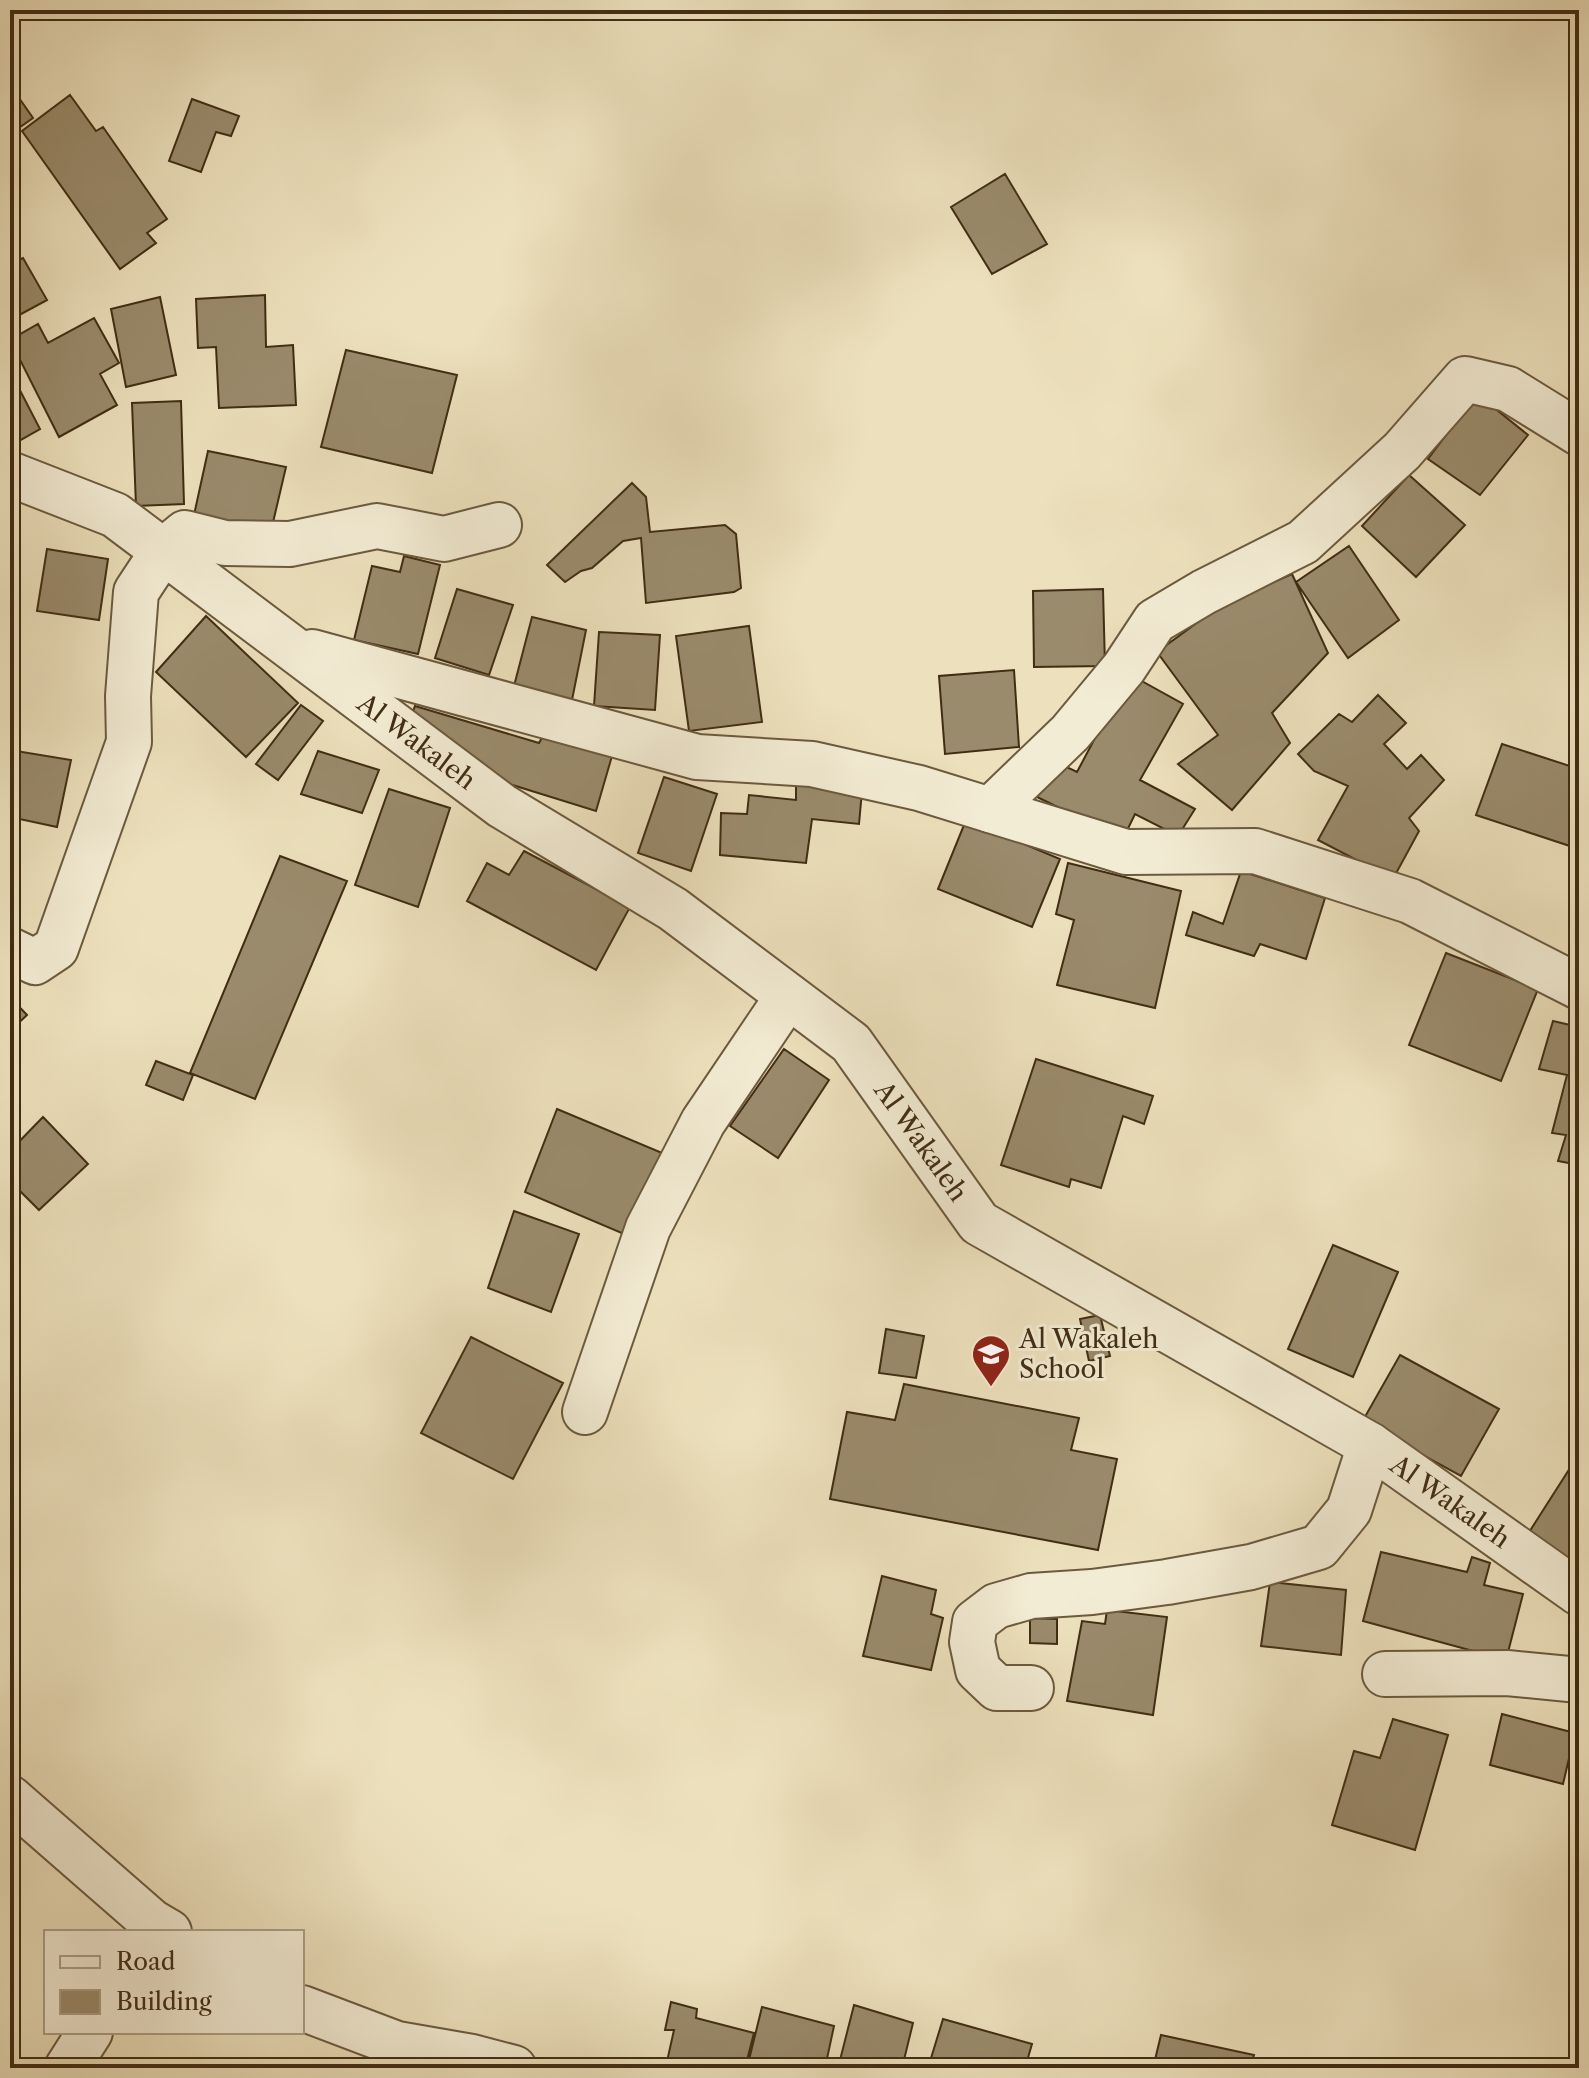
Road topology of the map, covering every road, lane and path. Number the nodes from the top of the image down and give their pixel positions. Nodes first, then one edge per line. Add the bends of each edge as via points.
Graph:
1 (1579, 433) edge
2 (10, 474) edge
3 (499, 525) dead end
4 (163, 551) junction
5 (291, 646) junction
6 (990, 810) junction
7 (10, 950) edge
8 (1579, 987) edge
9 (788, 996) junction
10 (585, 1412) dead end
11 (1370, 1445) junction
12 (1579, 1593) edge
13 (1385, 1674) dead end
14 (1579, 1680) edge
15 (1031, 1688) dead end
16 (10, 1798) edge
17 (156, 1929) edge
18 (304, 2009) edge
19 (89, 2034) edge
20 (67, 2068) edge
21 (514, 2068) edge

1 - 6 street via 1508,389 1465,379 1402,451 1303,542 1155,621 1070,733
2 - 4 street, Al Wakaleh via 115,515
3 - 4 street via 444,539 377,526 290,544 225,543 185,533
4 - 5 street, Al Wakaleh
4 - 7 street via 136,592 129,742 56,948 35,962
5 - 6 street via 697,757 812,764
5 - 9 street, Al Wakaleh via 502,806 673,909
6 - 8 street via 1126,852 1255,851 1410,901
9 - 10 street via 703,1122 648,1228
9 - 11 street, Al Wakaleh via 851,1043 979,1223
11 - 12 street, Al Wakaleh
11 - 15 street via 1349,1510 1319,1547 1237,1570 1031,1596 996,1606 975,1622 972,1642 978,1670 997,1688
13 - 14 street via 1507,1673
16 - 17 street
18 - 21 street via 397,2044
19 - 20 street

